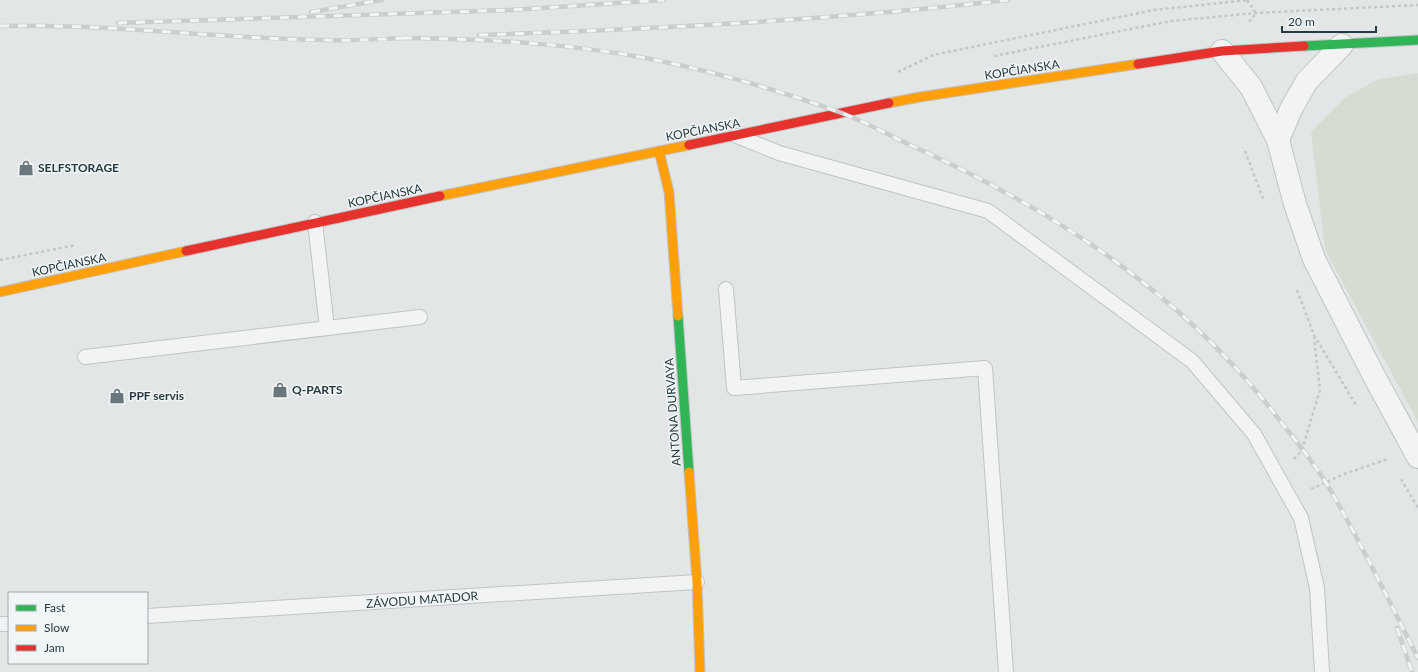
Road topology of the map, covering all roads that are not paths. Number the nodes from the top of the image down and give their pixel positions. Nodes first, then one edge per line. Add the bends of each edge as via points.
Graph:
1 (1418, 40) edge
2 (1342, 45) junction
3 (1222, 51) junction
4 (736, 136) junction
5 (1278, 140) junction
6 (659, 150) junction
7 (315, 222) junction
8 (726, 289) dead end
9 (0, 292) edge
10 (420, 317) dead end
11 (327, 328) junction
12 (85, 357) dead end
13 (1418, 457) edge
14 (697, 582) junction
15 (148, 616) edge
16 (700, 672) edge
17 (1006, 672) edge
18 (1322, 672) edge

1 - 2 street, KOPČIANSKA
2 - 3 street, KOPČIANSKA
2 - 5 street via 1307,81 1291,109
3 - 4 street, KOPČIANSKA via 920,97
3 - 5 street via 1251,87
4 - 6 street, KOPČIANSKA
4 - 18 lane via 779,153 988,211 1192,361 1254,434 1301,518 1317,588
5 - 13 street via 1295,204 1314,259
6 - 7 street, KOPČIANSKA
6 - 14 street, ANTONA DURVAYA via 669,192
7 - 9 street, KOPČIANSKA
7 - 11 lane
8 - 17 lane via 734,388 985,368
10 - 11 lane
11 - 12 lane
14 - 15 lane, ZÁVODU MATADOR
14 - 16 street, ANTONA DURVAYA

